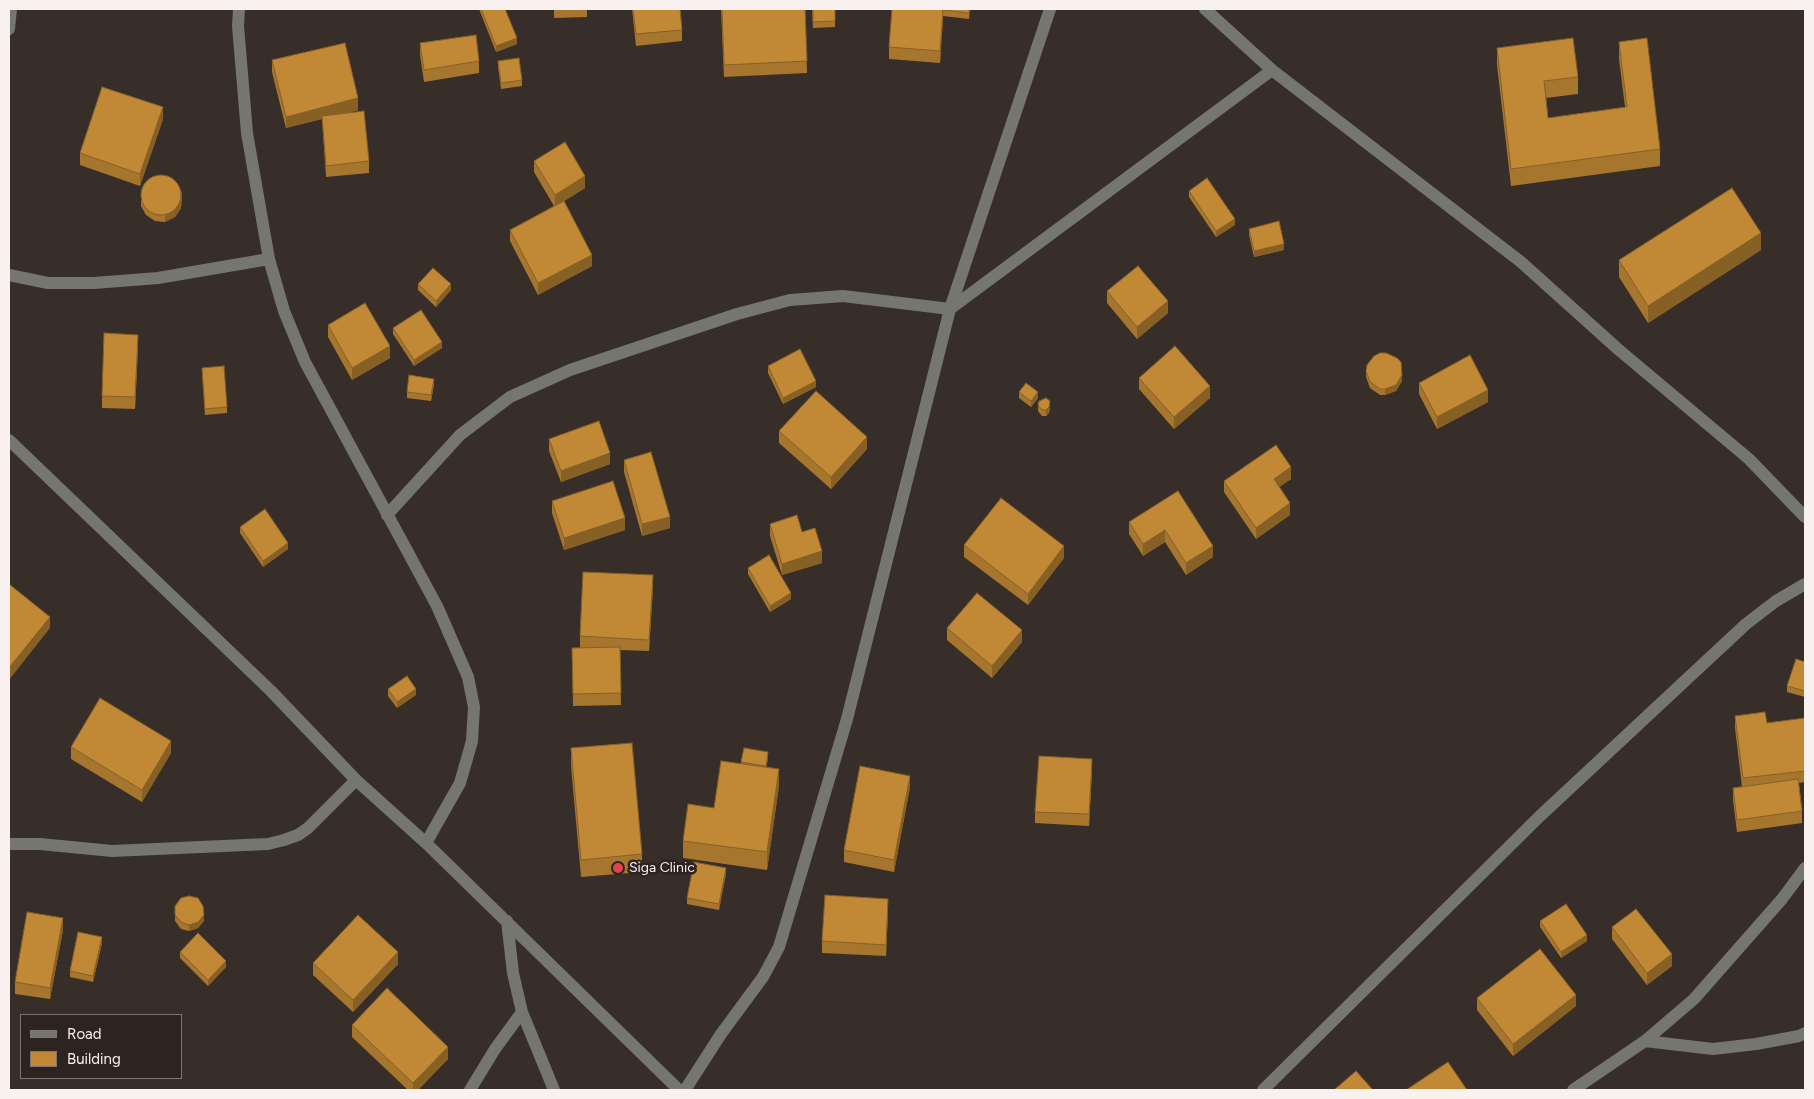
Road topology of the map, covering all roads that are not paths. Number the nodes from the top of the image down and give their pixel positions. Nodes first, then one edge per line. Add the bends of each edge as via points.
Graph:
1 (10, 9) edge
2 (239, 9) edge
3 (1050, 9) edge
4 (1205, 9) edge
5 (9, 29) edge
6 (1272, 70) junction
7 (269, 259) junction
8 (9, 275) edge
9 (950, 308) junction
10 (10, 444) edge
11 (387, 515) junction
12 (1805, 518) edge
13 (1805, 584) edge
14 (356, 780) junction
15 (426, 842) junction
16 (9, 844) edge
17 (1805, 868) edge
18 (507, 921) junction
19 (522, 1012) junction
20 (1805, 1033) edge
21 (1645, 1041) junction
22 (470, 1090) edge
23 (554, 1090) edge
24 (679, 1090) edge
25 (685, 1090) edge
26 (1264, 1090) edge
27 (1573, 1090) edge

1 - 5 street
2 - 7 street via 247,133
3 - 9 street
4 - 6 street
6 - 9 street
6 - 12 street via 1521,262 1619,350 1749,459
7 - 8 street via 158,278 94,283 48,283
7 - 11 street via 284,311 305,362
9 - 11 street via 843,296 790,300 737,314 570,370 510,397 460,435
9 - 25 street via 847,719 779,947 763,977 720,1034
10 - 14 street via 271,692
11 - 15 street via 454,643 468,677 474,707 472,741 460,783
13 - 26 street via 1776,600 1746,624 1540,816
14 - 15 street
14 - 16 street via 308,828 298,835 268,844 112,850
15 - 18 street
17 - 21 street via 1694,999
18 - 19 street
18 - 24 street
19 - 22 street
19 - 23 street
20 - 21 street via 1713,1049
21 - 27 street

